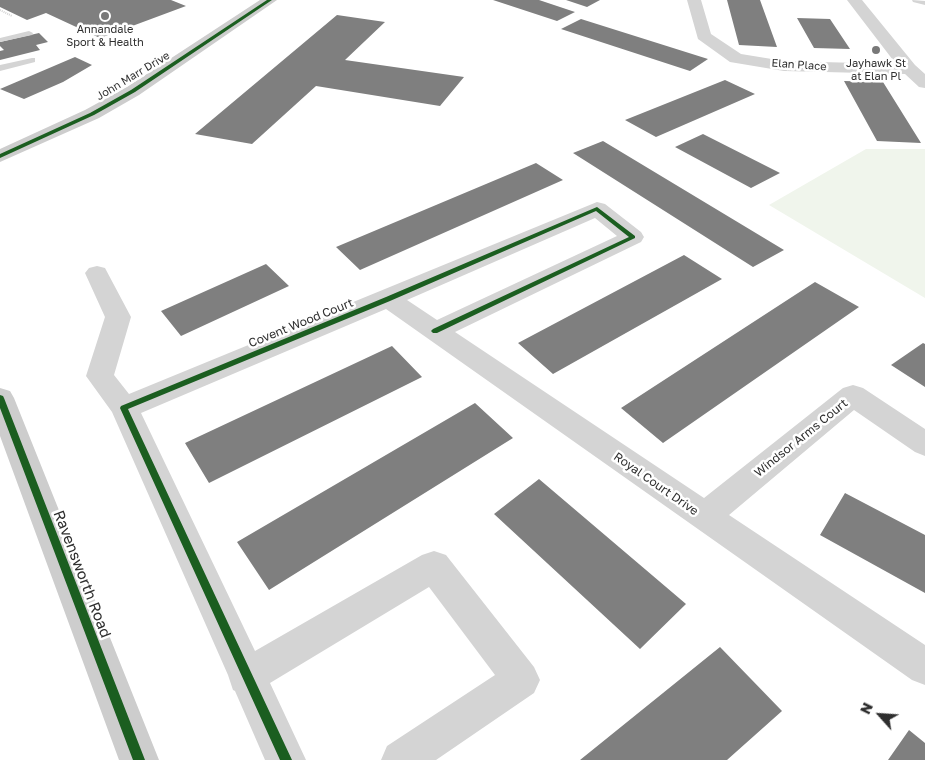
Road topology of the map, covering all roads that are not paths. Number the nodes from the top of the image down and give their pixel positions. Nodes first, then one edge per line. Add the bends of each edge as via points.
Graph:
1 (270, 0) edge
2 (694, 0) edge
3 (854, 0) edge
4 (916, 0) edge
5 (925, 3) edge
6 (29, 33) dead end
7 (0, 40) edge
8 (32, 60) dead end
9 (0, 68) edge
10 (909, 69) junction
11 (925, 82) edge
12 (92, 114) junction
13 (0, 145) edge
14 (0, 156) edge
15 (97, 273) dead end
16 (388, 299) junction
17 (435, 331) junction
18 (0, 398) edge
19 (124, 408) junction
20 (925, 444) edge
21 (704, 517) junction
22 (925, 667) edge
23 (246, 676) junction
24 (139, 760) edge
25 (286, 760) edge
26 (401, 760) edge

1 - 12 street, John Marr Drive
2 - 10 street, Elan Place via 704,36 736,58 784,66
3 - 10 street
4 - 5 lane
6 - 7 lane
8 - 9 lane
10 - 11 street
12 - 13 street
12 - 14 street, John Marr Drive
15 - 19 street via 118,318 100,376
16 - 17 street, Royal Court Drive
16 - 17 street, Covent Wood Court via 597,209 634,237
16 - 19 street, Covent Wood Court
17 - 21 street, Royal Court Drive
18 - 24 street, Ravensworth Road
19 - 23 street
20 - 21 street, Windsor Arms Court via 853,395
21 - 22 street, Royal Court Drive
23 - 25 street
23 - 26 street via 434,566 520,680

